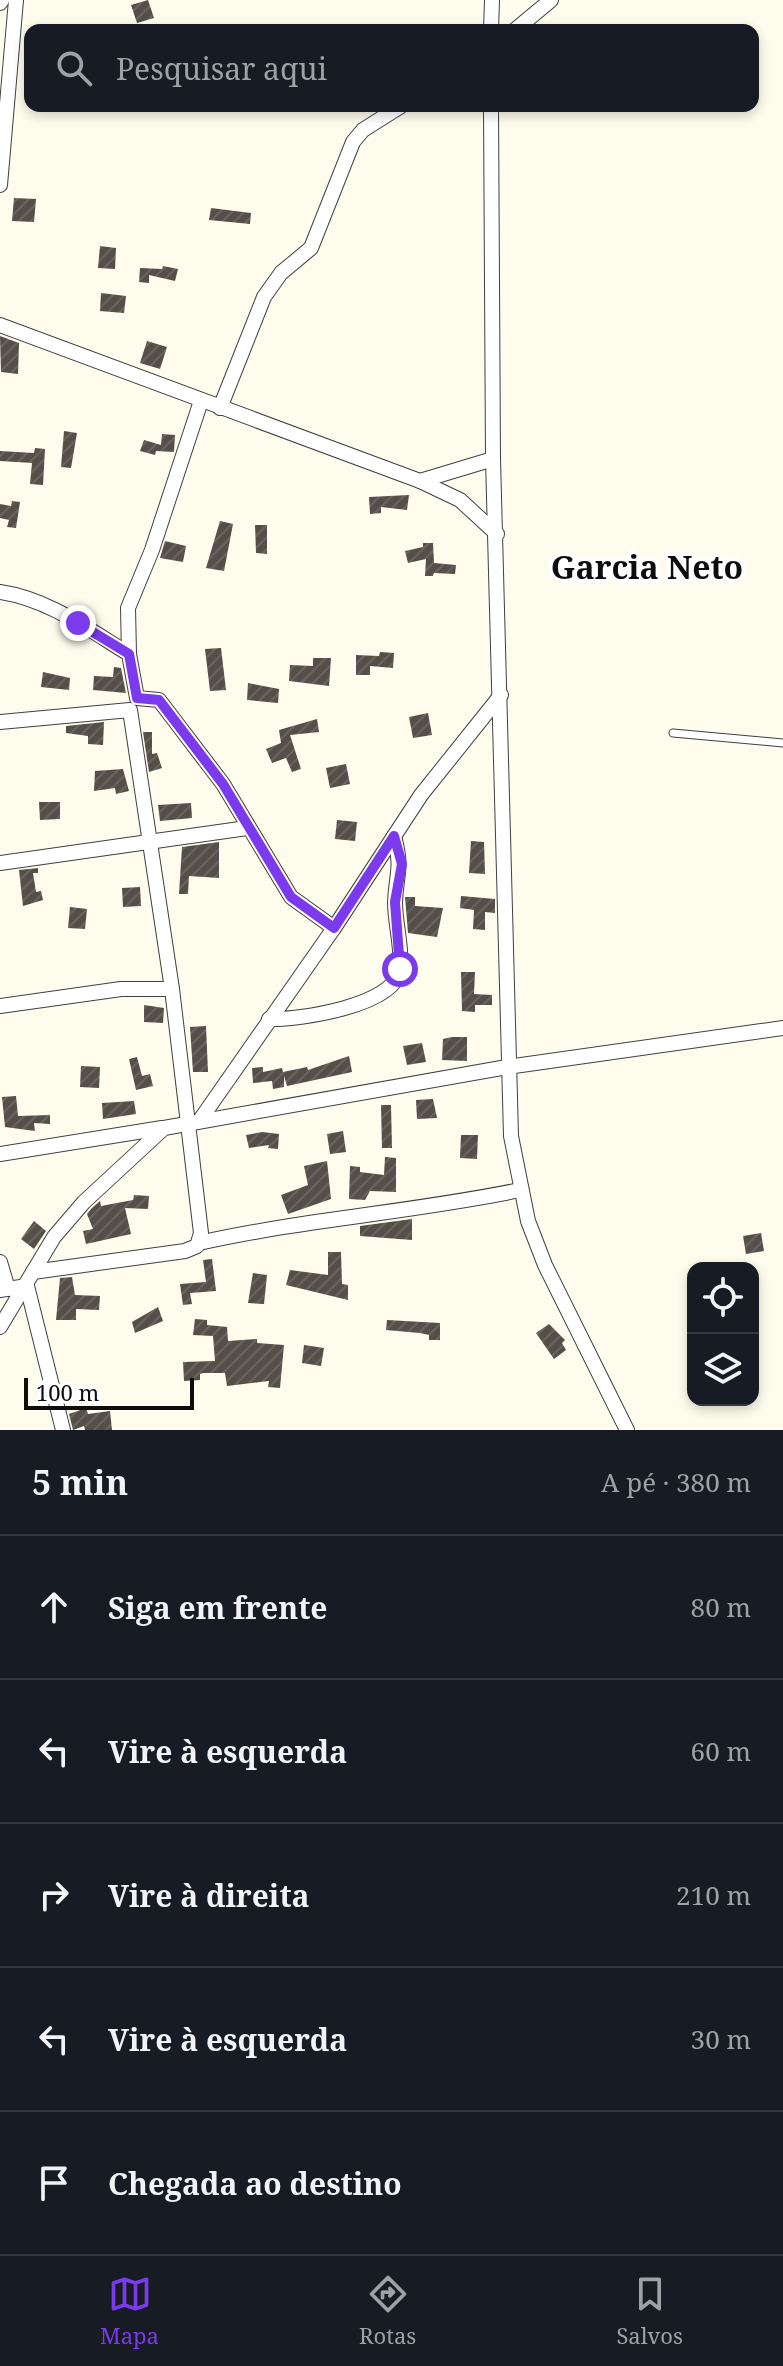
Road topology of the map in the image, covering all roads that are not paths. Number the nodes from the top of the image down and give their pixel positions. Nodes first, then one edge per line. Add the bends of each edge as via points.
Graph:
1 (16, 0) edge
2 (492, 0) edge
3 (551, 0) edge
4 (491, 24) edge
5 (522, 24) edge
6 (392, 112) edge
7 (491, 112) edge
8 (0, 185) edge
9 (0, 325) edge
10 (201, 401) junction
11 (220, 408) junction
12 (493, 459) junction
13 (420, 481) junction
14 (497, 534) junction
15 (0, 592) edge
16 (129, 654) junction
17 (501, 695) junction
18 (134, 704) junction
19 (0, 722) edge
20 (673, 733) dead end
21 (783, 743) edge
22 (247, 828) junction
23 (394, 836) junction
24 (150, 841) junction
25 (0, 863) edge
26 (334, 928) junction
27 (172, 989) junction
28 (0, 1006) edge
29 (269, 1019) junction
30 (783, 1028) edge
31 (507, 1067) junction
32 (195, 1120) junction
33 (164, 1128) junction
34 (0, 1154) edge
35 (520, 1190) junction
36 (199, 1243) junction
37 (0, 1262) edge
38 (30, 1279) junction
39 (4, 1289) edge
40 (0, 1327) edge
41 (63, 1430) edge
42 (627, 1430) edge

1 - 8 street
2 - 4 street
3 - 5 street
6 - 11 street via 353,142 311,248 281,273 264,297
7 - 12 street
9 - 10 street
10 - 11 street
10 - 16 street via 128,608
11 - 13 street
12 - 13 street
12 - 14 street
13 - 14 street via 460,500
14 - 17 street
15 - 16 street via 53,608
16 - 18 street
17 - 23 street
17 - 31 street
18 - 19 street
18 - 22 street via 159,700 223,784
18 - 24 street
20 - 21 lane
22 - 24 street
22 - 26 street via 291,897
23 - 26 street
23 - 29 street via 402,864 395,902 400,969 394,983 381,994 303,1020
24 - 25 street
24 - 27 street
26 - 29 street
27 - 28 street via 121,989
27 - 32 street
29 - 32 street
30 - 31 street
31 - 32 street
31 - 35 street
32 - 33 street
32 - 36 street
33 - 34 street
33 - 38 street via 84,1202 54,1237
35 - 36 street
35 - 42 street via 545,1265
36 - 38 street via 185,1251
37 - 39 street
38 - 39 street
38 - 40 street
38 - 41 street

